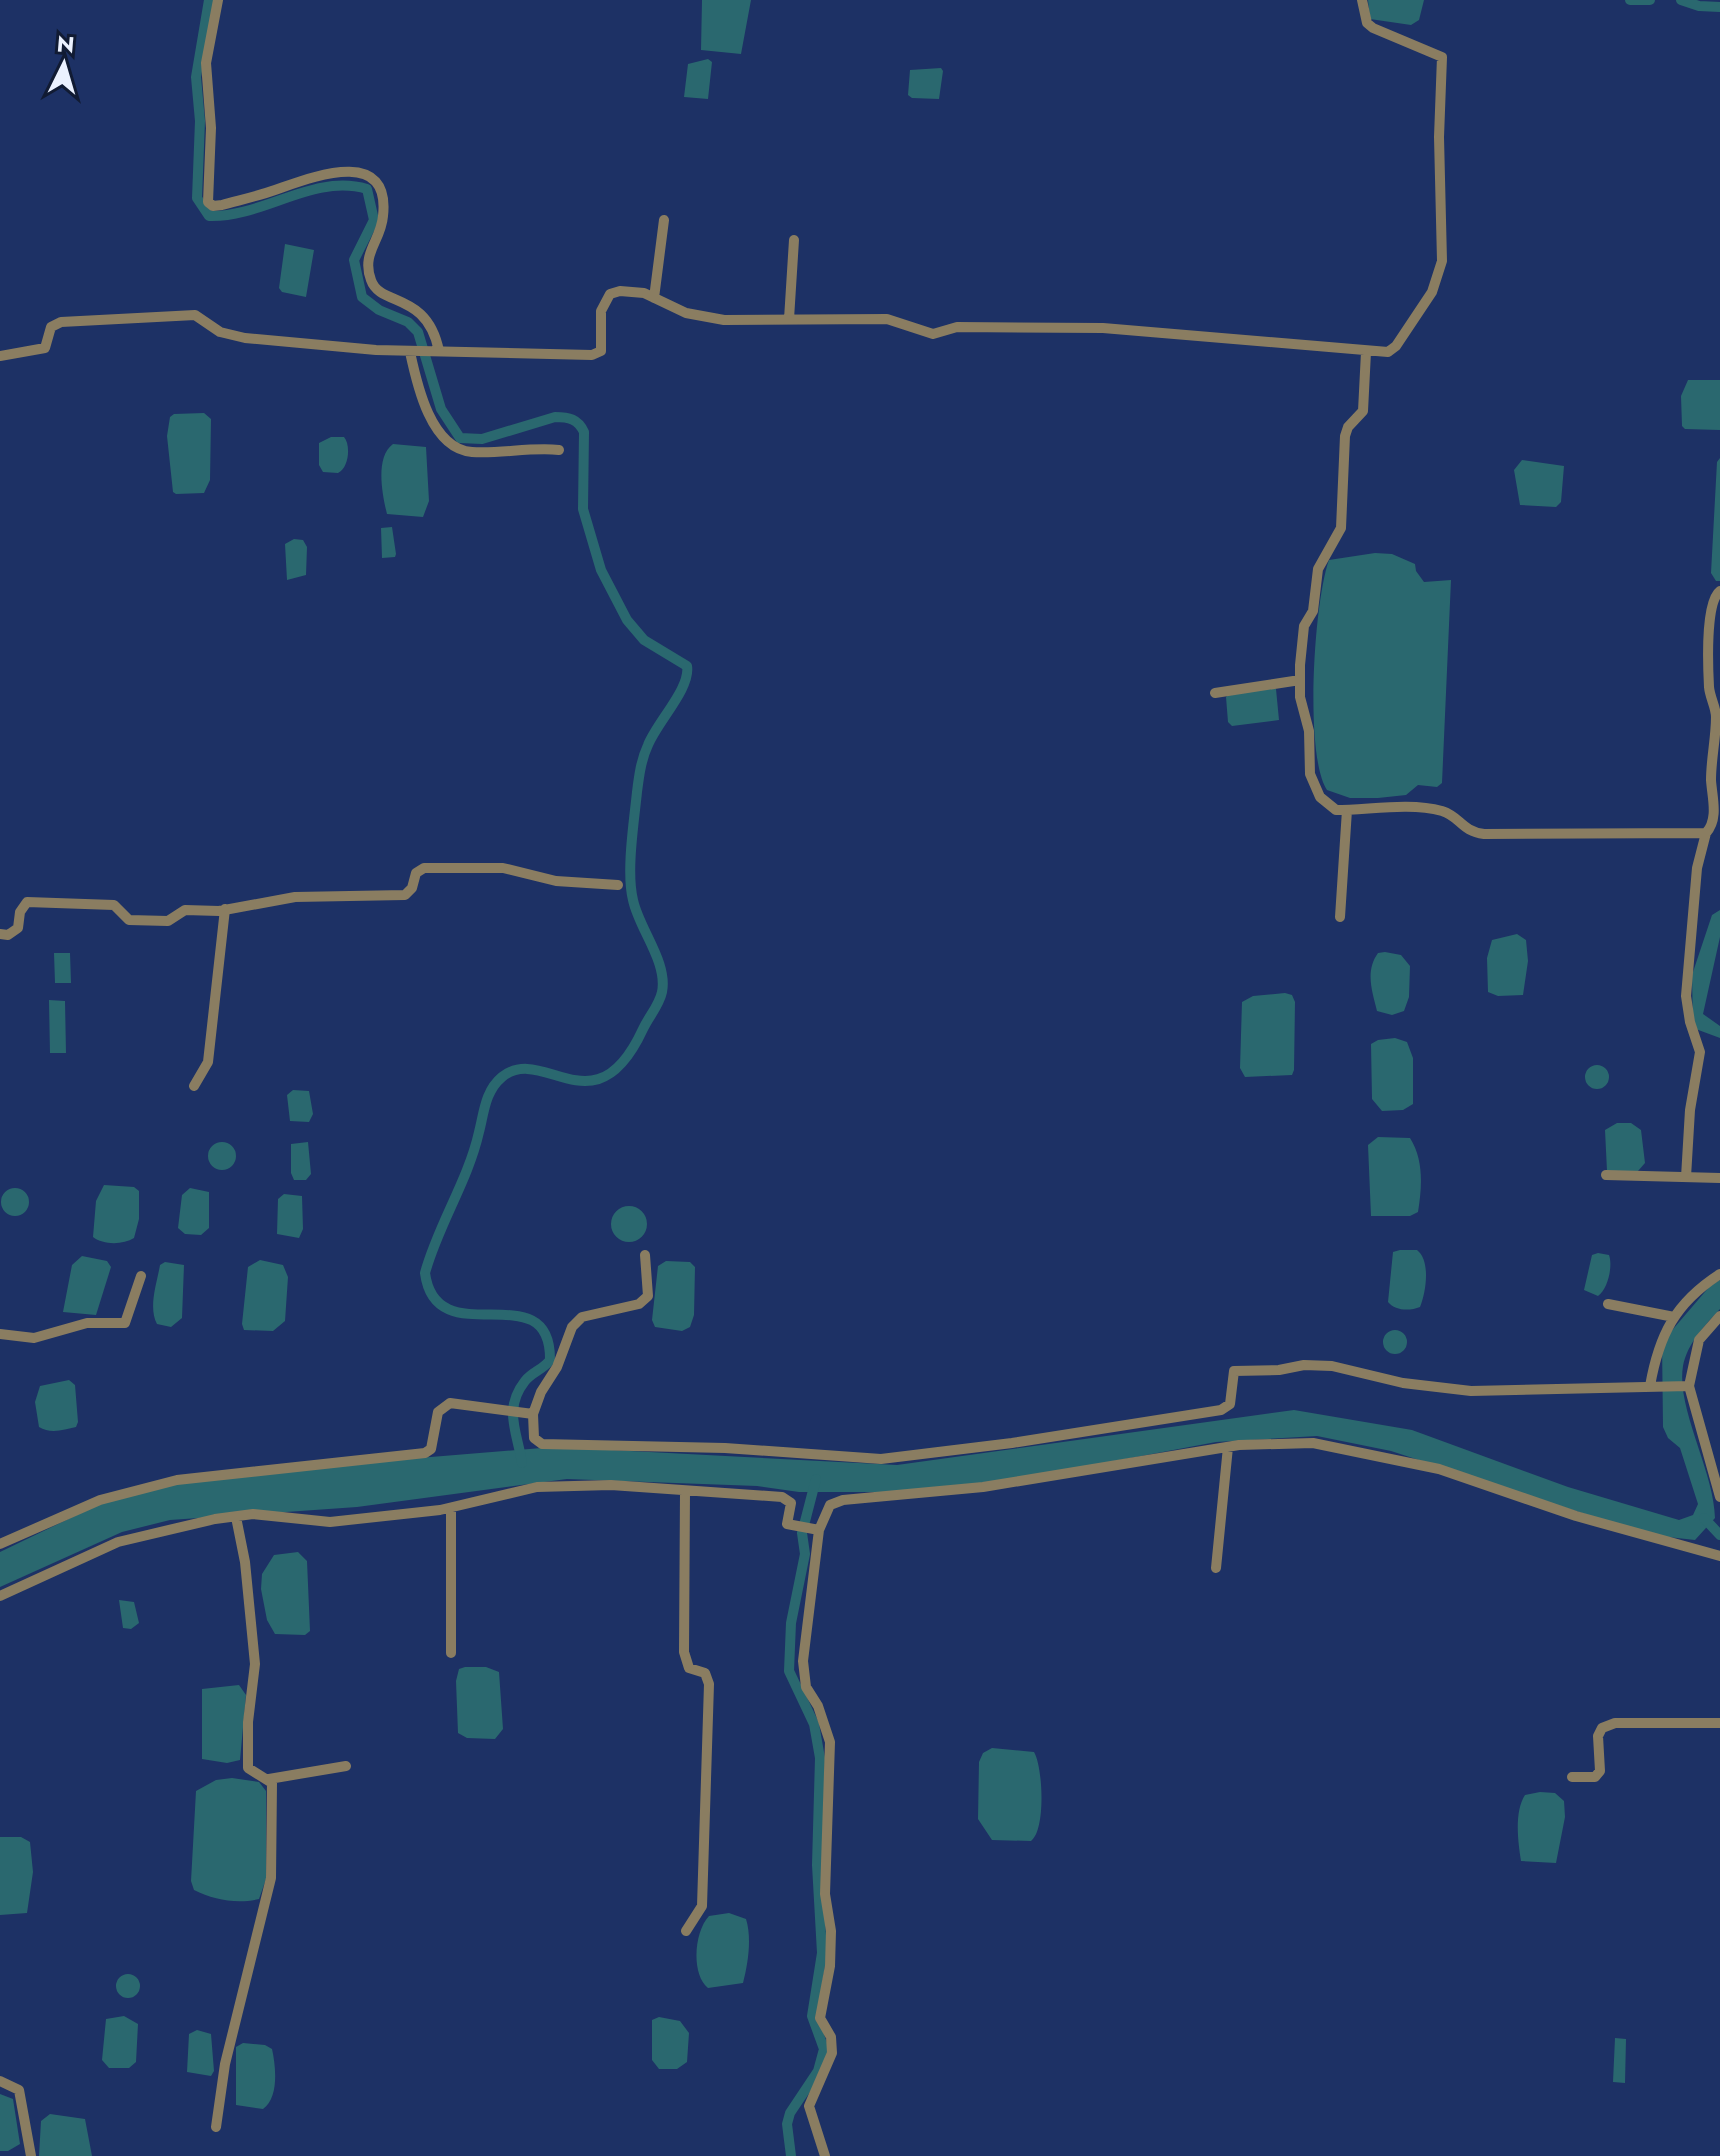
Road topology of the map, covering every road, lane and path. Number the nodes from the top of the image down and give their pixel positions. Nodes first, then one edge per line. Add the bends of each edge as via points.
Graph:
1 (218, 0) edge
2 (1362, 0) edge
3 (664, 220) dead end
4 (794, 240) dead end
5 (654, 298) junction
6 (789, 319) junction
7 (436, 351) junction
8 (413, 352) junction
9 (1366, 352) junction
10 (0, 356) edge
11 (559, 450) dead end
12 (1720, 591) edge
13 (1300, 680) junction
14 (1215, 693) dead end
15 (1347, 810) junction
16 (1706, 833) junction
17 (618, 885) dead end
18 (225, 909) junction
19 (1340, 917) dead end
20 (0, 934) edge
21 (194, 1086) dead end
22 (1606, 1175) dead end
23 (1686, 1177) junction
24 (1720, 1178) edge
25 (645, 1255) dead end
26 (1720, 1274) edge
27 (141, 1276) dead end
28 (1608, 1304) dead end
29 (1720, 1316) edge
30 (1674, 1317) junction
31 (0, 1334) edge
32 (1653, 1386) junction
33 (1685, 1386) junction
34 (530, 1413) junction
35 (1228, 1447) junction
36 (685, 1491) junction
37 (1720, 1497) edge
38 (451, 1508) junction
39 (236, 1517) junction
40 (816, 1530) junction
41 (0, 1544) edge
42 (1720, 1556) edge
43 (1216, 1568) dead end
44 (0, 1596) edge
45 (451, 1653) dead end
46 (1720, 1723) edge
47 (346, 1766) dead end
48 (1572, 1777) dead end
49 (269, 1779) junction
50 (686, 1931) dead end
51 (0, 2081) edge
52 (216, 2127) dead end
53 (31, 2156) edge
54 (825, 2156) edge

1 - 7 street via 206,63 211,128 208,202 222,205 335,171 371,179 382,196 383,217 367,256 371,281 425,316 432,324
2 - 9 street via 1373,28 1442,57 1439,278 1396,346 1388,352
3 - 5 street
4 - 6 street
5 - 6 street via 706,318
5 - 7 street via 634,291 610,294 601,311 603,345 592,355
6 - 9 street via 887,319 933,334 957,327 1103,328
7 - 8 street
8 - 10 street via 228,335 195,315 56,323 45,348
8 - 11 street via 427,407 456,448
9 - 13 street via 1363,411 1345,436 1341,528 1318,569 1313,611 1304,626
12 - 16 street via 1711,605 1714,807
13 - 14 street
13 - 15 street via 1314,787 1328,806
15 - 16 street via 1434,810 1456,818 1467,831 1484,834
15 - 19 street
16 - 23 street via 1697,868 1686,996 1700,1052
17 - 18 street via 556,881 503,868 424,868 405,895 295,897
18 - 20 street via 185,910 157,923 129,920 114,905 27,902 18,928
18 - 21 street via 208,1062
22 - 23 street
23 - 24 street
25 - 34 street via 648,1296 639,1304 582,1317 572,1327 557,1367
26 - 30 street
27 - 31 street via 125,1323 87,1323 34,1338
28 - 30 street
29 - 33 street via 1699,1340
30 - 32 street via 1661,1337
32 - 33 street
32 - 34 street via 1471,1391 1403,1383 1332,1366 1245,1369 1232,1373 1230,1404 1221,1410 999,1445 869,1459 725,1448 542,1444 534,1438
33 - 37 street
34 - 41 street via 445,1404 438,1412 431,1449 420,1455 177,1480 100,1500
35 - 40 street via 970,1489 843,1500 830,1505
35 - 42 street via 1313,1443 1411,1462
35 - 43 street
36 - 38 street via 537,1487
36 - 40 street via 782,1497 791,1503 787,1524
36 - 50 street via 684,1652 689,1668 705,1673 709,1684 702,1906
38 - 39 street via 330,1522
38 - 45 street
39 - 44 street via 118,1542
39 - 49 street via 255,1664 248,1768
40 - 54 street via 803,1661 806,1687 825,1720 831,1757 825,1894 830,1966 820,2018 831,2037 832,2053 809,2106
46 - 48 street via 1615,1723 1598,1736 1600,1771 1595,1777
47 - 49 street
49 - 52 street via 271,1878 225,2064
51 - 53 street via 19,2090

